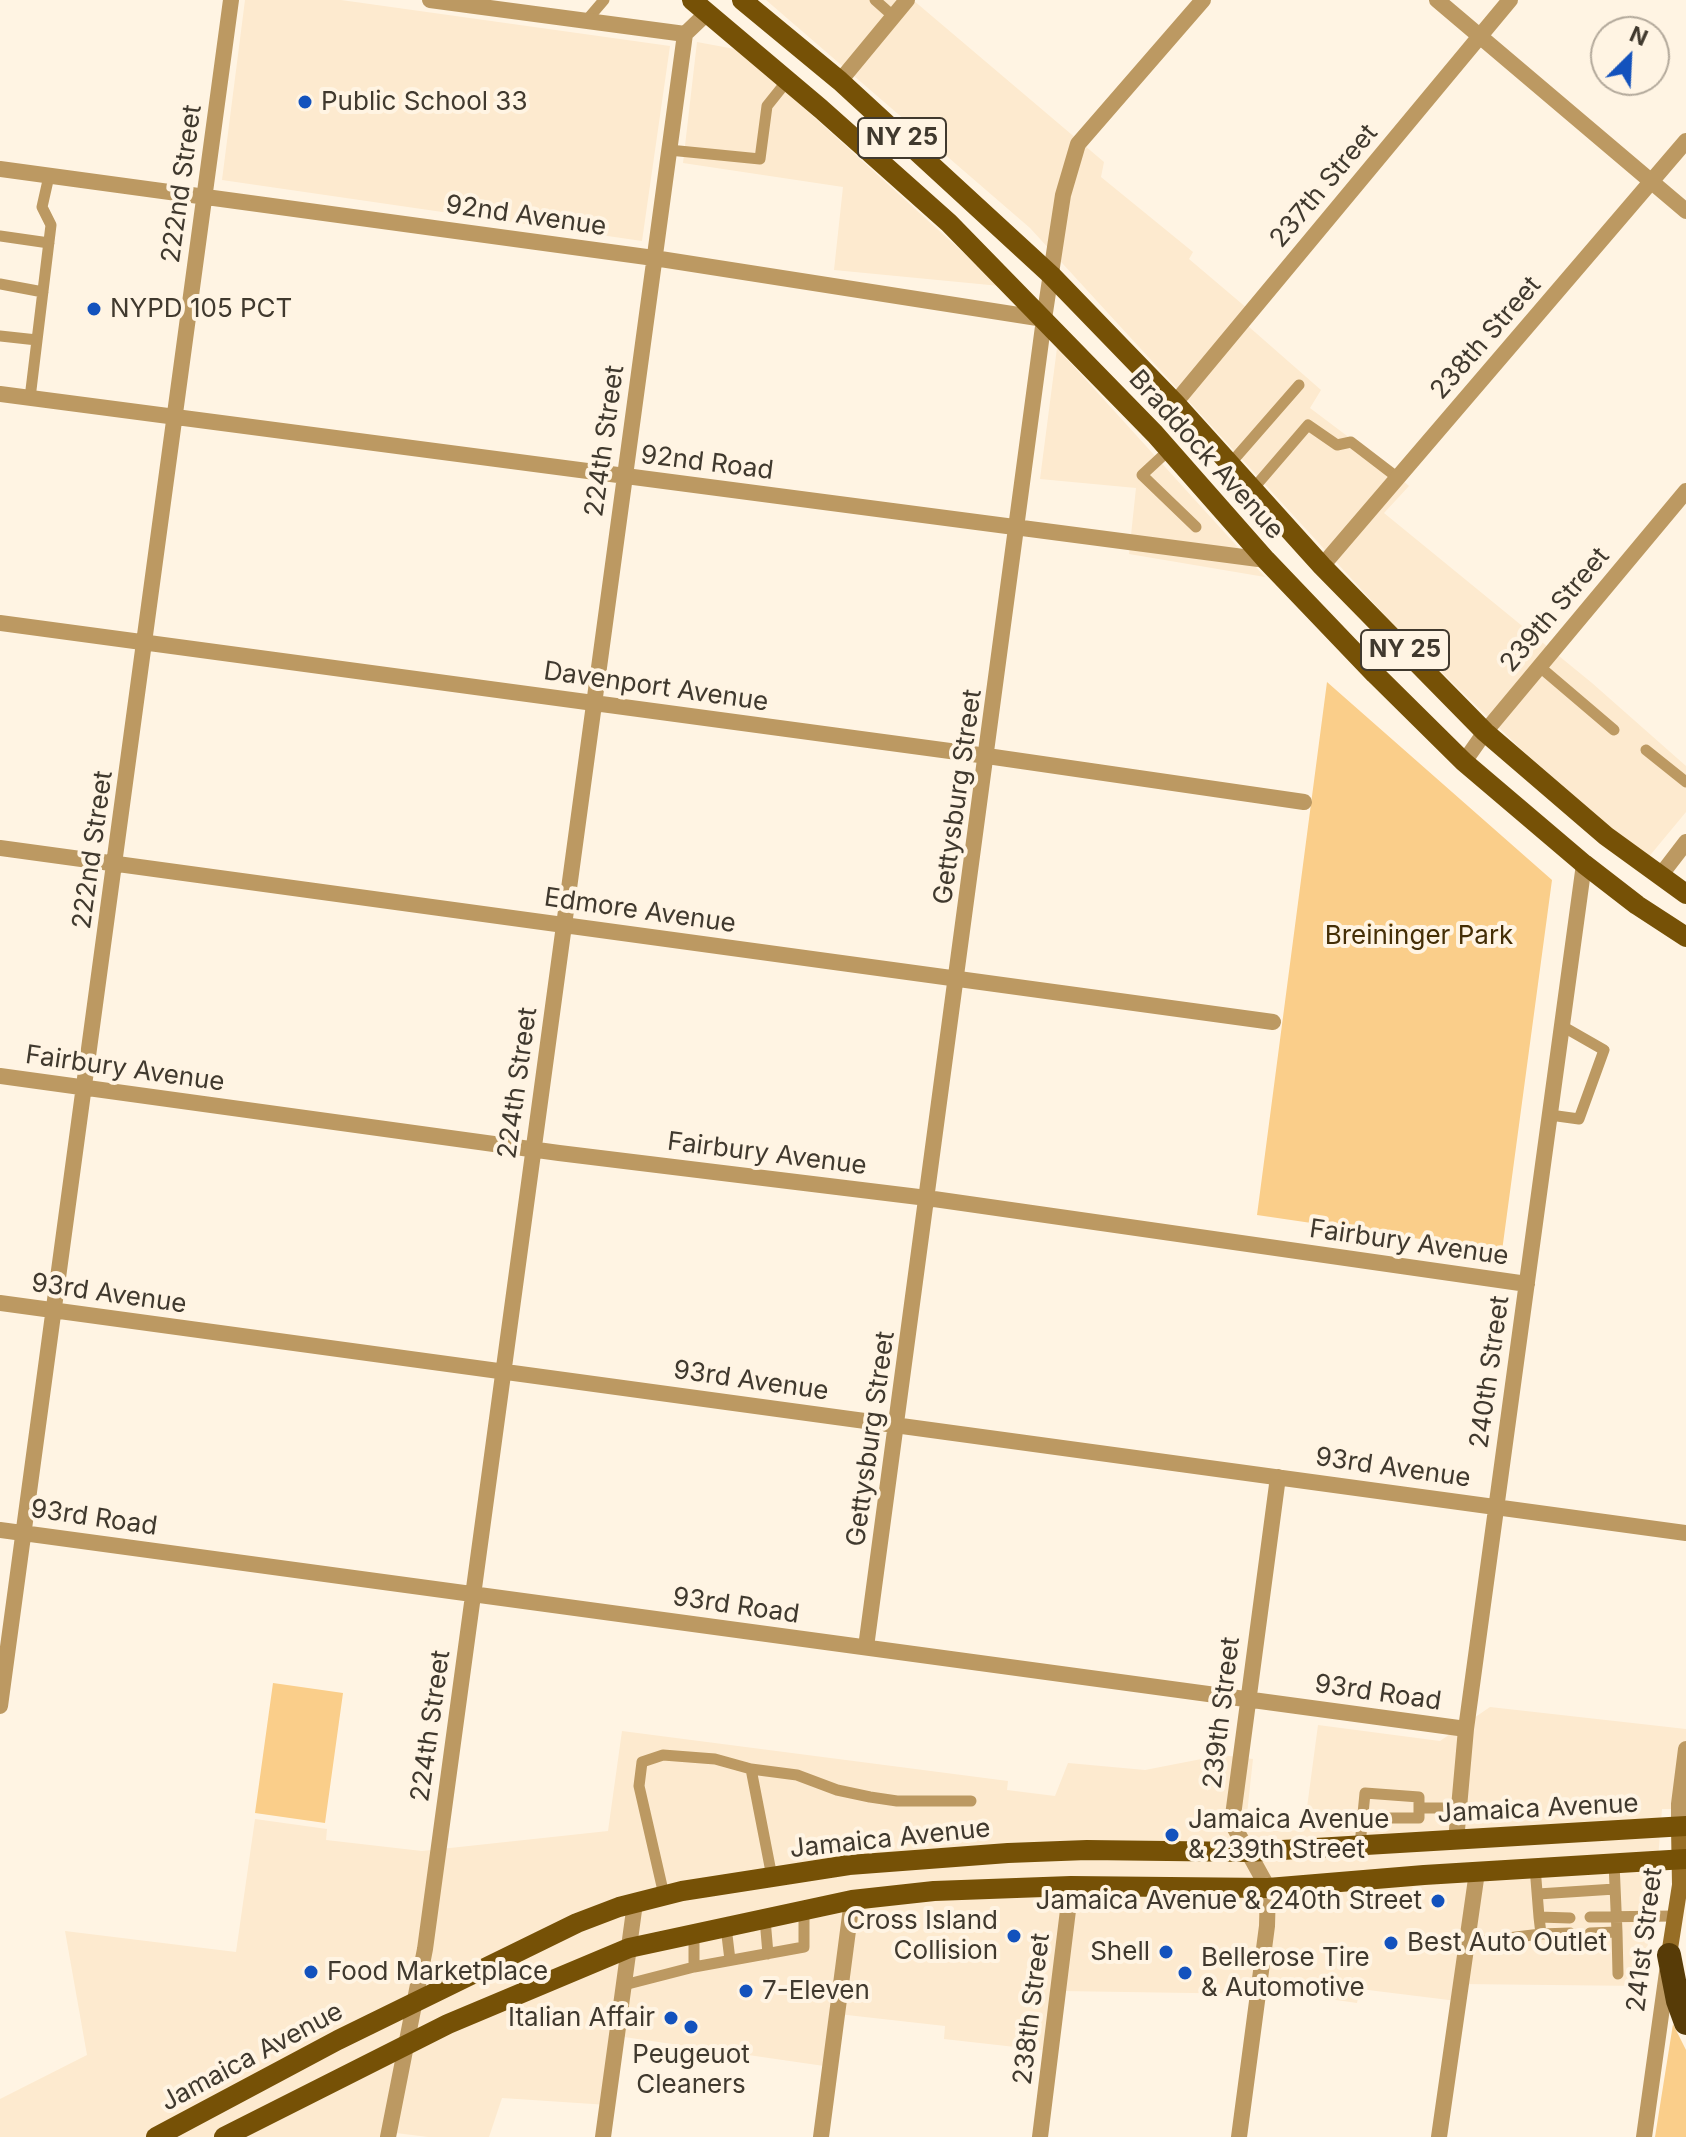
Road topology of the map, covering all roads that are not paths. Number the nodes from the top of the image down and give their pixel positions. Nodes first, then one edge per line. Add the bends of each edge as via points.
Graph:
1 (231, 0) edge
2 (430, 0) edge
3 (604, 0) edge
4 (742, 0) edge
5 (875, 0) edge
6 (907, 0) edge
7 (1203, 0) edge
8 (1437, 0) edge
9 (1510, 0) edge
10 (700, 6) edge
11 (893, 16) junction
12 (586, 21) junction
13 (685, 34) junction
14 (1480, 36) junction
15 (787, 81) junction
16 (840, 81) junction
17 (1686, 141) edge
18 (669, 150) junction
19 (0, 169) edge
20 (49, 176) junction
21 (1651, 182) junction
22 (204, 197) junction
23 (1686, 211) edge
24 (0, 236) edge
25 (49, 243) junction
26 (654, 258) junction
27 (1051, 275) junction
28 (0, 284) edge
29 (43, 292) junction
30 (1044, 319) junction
31 (0, 336) edge
32 (37, 340) junction
33 (1299, 385) dead end
34 (0, 394) edge
35 (30, 398) junction
36 (1175, 403) junction
37 (175, 417) junction
38 (1169, 450) junction
39 (1230, 464) junction
40 (624, 476) junction
41 (1398, 478) junction
42 (1253, 489) junction
43 (1686, 491) edge
44 (1196, 527) dead end
45 (1017, 528) junction
46 (1266, 560) junction
47 (1322, 566) junction
48 (0, 623) edge
49 (146, 643) junction
50 (1540, 667) junction
51 (594, 703) junction
52 (1614, 730) dead end
53 (1485, 732) junction
54 (1646, 750) dead end
55 (987, 756) junction
56 (1464, 762) junction
57 (1686, 782) edge
58 (1304, 802) dead end
59 (1686, 842) edge
60 (0, 848) edge
61 (115, 864) junction
62 (1584, 864) junction
63 (1660, 876) junction
64 (1686, 894) edge
65 (564, 925) junction
66 (1686, 937) edge
67 (957, 979) junction
68 (1273, 1022) dead end
69 (1562, 1026) junction
70 (0, 1076) edge
71 (84, 1087) junction
72 (1550, 1115) junction
73 (533, 1149) junction
74 (927, 1198) junction
75 (1527, 1284) junction
76 (0, 1303) edge
77 (53, 1310) junction
78 (503, 1371) junction
79 (897, 1425) junction
80 (1278, 1477) junction
81 (1497, 1507) junction
82 (0, 1530) edge
83 (24, 1533) junction
84 (1686, 1533) edge
85 (473, 1594) junction
86 (866, 1647) junction
87 (1247, 1700) junction
88 (0, 1706) edge
89 (1466, 1729) junction
90 (1686, 1749) edge
91 (751, 1769) junction
92 (971, 1801) dead end
93 (1419, 1808) junction
94 (1459, 1808) junction
95 (1363, 1818) junction
96 (1682, 1826) edge
97 (1456, 1841) junction
98 (1360, 1845) junction
99 (1248, 1852) junction
100 (1683, 1859) edge
101 (1614, 1863) junction
102 (1535, 1867) junction
103 (1477, 1872) junction
104 (772, 1877) junction
105 (1071, 1886) junction
106 (1268, 1888) junction
107 (1615, 1889) junction
108 (1538, 1894) junction
109 (664, 1895) junction
110 (852, 1900) junction
111 (635, 1903) junction
112 (804, 1911) junction
113 (1675, 1916) junction
114 (1539, 1917) junction
115 (1590, 1917) dead end
116 (1616, 1917) junction
117 (1570, 1918) dead end
118 (765, 1919) junction
119 (726, 1927) junction
120 (1617, 1932) junction
121 (694, 1933) junction
122 (1570, 1933) dead end
123 (1590, 1933) dead end
124 (1541, 1934) junction
125 (1466, 1943) junction
126 (629, 1948) junction
127 (768, 1954) junction
128 (1669, 1955) junction
129 (730, 1960) junction
130 (694, 1967) junction
131 (1618, 1974) dead end
132 (624, 1985) junction
133 (416, 2001) junction
134 (1686, 2023) edge
135 (403, 2047) junction
136 (156, 2137) edge
137 (224, 2137) edge
138 (388, 2137) edge
139 (603, 2137) edge
140 (821, 2137) edge
141 (1040, 2137) edge
142 (1239, 2137) edge
143 (1439, 2137) edge
144 (1644, 2137) edge

1 - 22 street, 222nd Street
2 - 12 street
3 - 12 lane
4 - 16 main road, Braddock Avenue / NY 25
5 - 11 lane
6 - 11 street
7 - 27 street, Gettysburg Street via 1078,144 1063,195
8 - 14 street
9 - 14 street, 237th Street
10 - 13 street
10 - 15 main road, Braddock Avenue / NY 25
11 - 16 street
12 - 13 street
13 - 18 street, 224th Street
14 - 21 street
14 - 36 street, 237th Street
15 - 18 lane via 767,106 760,159
15 - 30 main road, Braddock Avenue / NY 25 via 949,223
16 - 27 main road, Braddock Avenue / NY 25
17 - 21 street, 238th Street
18 - 26 street, 224th Street
19 - 20 street, 92nd Avenue
20 - 22 street, 92nd Avenue
20 - 25 lane via 42,207 51,225
21 - 23 street
21 - 41 street, 238th Street
22 - 26 street, 92nd Avenue
22 - 37 street, 222nd Street
24 - 25 lane
25 - 29 lane
26 - 30 street, 92nd Avenue
26 - 40 street, 224th Street
27 - 30 street, Gettysburg Street
27 - 36 main road, Braddock Avenue / NY 25
28 - 29 lane
29 - 32 lane
30 - 38 main road, Braddock Avenue / NY 25
30 - 45 street, Gettysburg Street
31 - 32 lane
32 - 35 lane
33 - 39 lane
34 - 35 street, 92nd Road
35 - 37 street, 92nd Road
36 - 39 main road, Braddock Avenue / NY 25
37 - 40 street, 92nd Road
37 - 49 street, 222nd Street
38 - 44 lane via 1142,475
38 - 46 main road, Braddock Avenue / NY 25
39 - 42 main road, Braddock Avenue / NY 25
40 - 45 street, 92nd Road
40 - 51 street, 224th Street
41 - 42 lane via 1351,442 1337,445 1308,425
41 - 47 street, 238th Street
42 - 47 main road, Braddock Avenue / NY 25
43 - 50 street, 239th Street
45 - 46 street, 92nd Road
45 - 55 street, Gettysburg Street
46 - 56 main road, Braddock Avenue / NY 25
47 - 53 main road, Braddock Avenue / NY 25
48 - 49 street, Davenport Avenue
49 - 51 street, Davenport Avenue
49 - 61 street, 222nd Street
50 - 52 lane
50 - 53 street, 239th Street
51 - 55 street, Davenport Avenue
51 - 65 street, 224th Street
53 - 56 street, 239th Street
53 - 63 main road, Braddock Avenue / NY 25
54 - 57 lane
55 - 58 street, Davenport Avenue
55 - 67 street, Gettysburg Street
56 - 62 main road, Braddock Avenue / NY 25
59 - 63 street
60 - 61 street, Edmore Avenue
61 - 65 street, Edmore Avenue
61 - 71 street, 222nd Street
62 - 66 main road, Braddock Avenue / NY 25
62 - 69 street, 240th Street
63 - 64 main road, Braddock Avenue / NY 25
65 - 67 street, Edmore Avenue
65 - 73 street, 224th Street
67 - 68 street, Edmore Avenue
67 - 74 street, Gettysburg Street
69 - 72 street, 240th Street
69 - 72 lane via 1604,1050 1579,1119
70 - 71 street, Fairbury Avenue
71 - 73 street, Fairbury Avenue
71 - 77 street, 222nd Street
72 - 75 street, 240th Street
73 - 74 street, Fairbury Avenue
73 - 78 street, 224th Street
74 - 75 street, Fairbury Avenue
74 - 79 street, Gettysburg Street
75 - 81 street, 240th Street
76 - 77 street, 93rd Avenue
77 - 78 street, 93rd Avenue
77 - 83 street, 222nd Street
78 - 79 street, 93rd Avenue
78 - 85 street, 224th Street
79 - 80 street, 93rd Avenue
79 - 86 street, Gettysburg Street
80 - 81 street, 93rd Avenue
80 - 87 street, 239th Street
81 - 84 street, 93rd Avenue
81 - 89 street, 240th Street
82 - 83 street, 93rd Road
83 - 85 street, 93rd Road
83 - 88 street, 222nd Street
85 - 86 street, 93rd Road
85 - 133 street, 224th Street
86 - 87 street, 93rd Road
87 - 89 street, 93rd Road
87 - 99 street, 239th Street via 1232,1823
89 - 94 street, 240th Street
90 - 96 street, 241st Street via 1679,1804
91 - 92 lane via 897,1801
91 - 104 lane
91 - 109 lane via 715,1759 663,1755 642,1762 639,1786
93 - 94 lane
93 - 95 lane via 1419,1818
93 - 95 lane via 1419,1797 1365,1793
94 - 97 street, 240th Street
95 - 98 lane
96 - 97 main road, Jamaica Avenue
96 - 100 street, 241st Street
97 - 98 main road, Jamaica Avenue
98 - 99 main road, Jamaica Avenue
99 - 104 main road, Jamaica Avenue via 1008,1853 849,1865
99 - 106 street, 239th Street
100 - 101 main road
100 - 113 street, 241st Street
101 - 102 main road
101 - 107 lane
102 - 103 main road
102 - 108 lane
103 - 106 main road
103 - 125 street
104 - 109 main road, Jamaica Avenue
105 - 106 main road
105 - 110 main road
105 - 141 street, 238th Street
106 - 142 street
107 - 108 lane
107 - 116 lane
108 - 114 lane
109 - 111 main road, Jamaica Avenue
110 - 112 main road
110 - 140 street
111 - 126 street
111 - 133 main road, Jamaica Avenue via 577,1923
112 - 118 main road
112 - 127 lane via 804,1947
113 - 116 lane
113 - 128 street, 241st Street
114 - 117 lane
114 - 124 lane
115 - 116 lane
116 - 120 lane
118 - 119 main road
118 - 127 lane
119 - 121 main road
119 - 129 lane
120 - 123 lane
120 - 131 lane
121 - 126 main road
121 - 130 lane
122 - 124 lane
124 - 125 lane
125 - 143 street
126 - 132 street
126 - 135 main road
127 - 129 lane
128 - 134 highway
128 - 144 street, 241st Street
129 - 130 lane
130 - 132 lane
132 - 139 street
133 - 135 street, 224th Street
133 - 136 main road, Jamaica Avenue
135 - 137 main road
135 - 138 street, 224th Street

